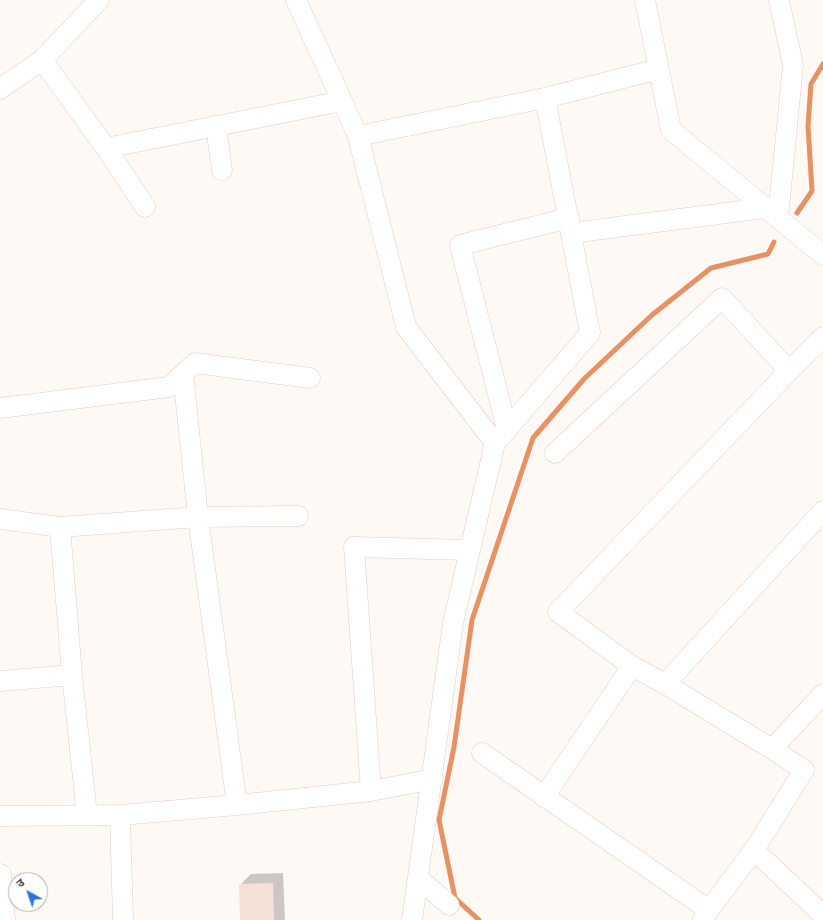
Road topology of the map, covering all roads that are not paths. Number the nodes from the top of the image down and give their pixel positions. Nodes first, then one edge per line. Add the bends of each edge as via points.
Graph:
1 (99, 0) edge
2 (296, 0) edge
3 (645, 0) edge
4 (779, 0) edge
5 (42, 60) junction
6 (659, 69) junction
7 (0, 88) edge
8 (545, 98) junction
9 (342, 101) junction
10 (216, 126) junction
11 (358, 136) junction
12 (106, 148) junction
13 (222, 170) dead end
14 (145, 207) dead end
15 (771, 213) junction
16 (570, 226) junction
17 (823, 255) edge
18 (823, 337) edge
19 (789, 371) junction
20 (183, 374) junction
21 (310, 378) dead end
22 (0, 408) edge
23 (501, 436) junction
24 (555, 453) dead end
25 (823, 512) edge
26 (298, 516) dead end
27 (198, 517) junction
28 (0, 519) edge
29 (60, 527) junction
30 (470, 550) junction
31 (632, 666) junction
32 (72, 675) junction
33 (0, 681) edge
34 (664, 684) junction
35 (823, 694) edge
36 (772, 748) junction
37 (482, 752) dead end
38 (433, 779) junction
39 (370, 791) junction
40 (544, 797) junction
41 (237, 805) junction
42 (120, 815) junction
43 (0, 816) edge
44 (87, 816) junction
45 (754, 850) junction
46 (0, 875) edge
47 (418, 884) junction
48 (449, 905) dead end
49 (821, 909) edge
50 (706, 915) edge
51 (4, 920) edge
52 (123, 920) edge
53 (412, 920) edge

1 - 5 street
2 - 9 street
3 - 6 street
4 - 15 street via 793,65
5 - 7 street
5 - 12 street
6 - 8 street
6 - 15 street via 671,130
8 - 11 street
8 - 16 street
9 - 10 street
9 - 11 street
10 - 12 street
10 - 13 street
11 - 23 street via 406,327
12 - 14 street
15 - 16 street
15 - 17 street
16 - 23 street via 590,333
16 - 23 street via 460,245
18 - 19 street
19 - 24 street via 722,298
19 - 31 street via 558,612
20 - 21 street via 195,363
20 - 22 street via 169,387
20 - 27 street
23 - 30 street
25 - 34 street
26 - 27 street
27 - 29 street
27 - 41 street
28 - 29 street
29 - 32 street
30 - 38 street via 454,623
30 - 39 street via 354,548
31 - 34 street
31 - 40 street
32 - 33 street
32 - 44 street
34 - 36 street
35 - 36 street
36 - 45 street via 804,770
37 - 40 street
38 - 39 street
38 - 47 street
39 - 41 street
40 - 50 street
41 - 42 street
42 - 44 street
42 - 52 street
43 - 44 street
45 - 49 street
45 - 50 street
46 - 51 street
47 - 48 street via 425,884
47 - 53 street

